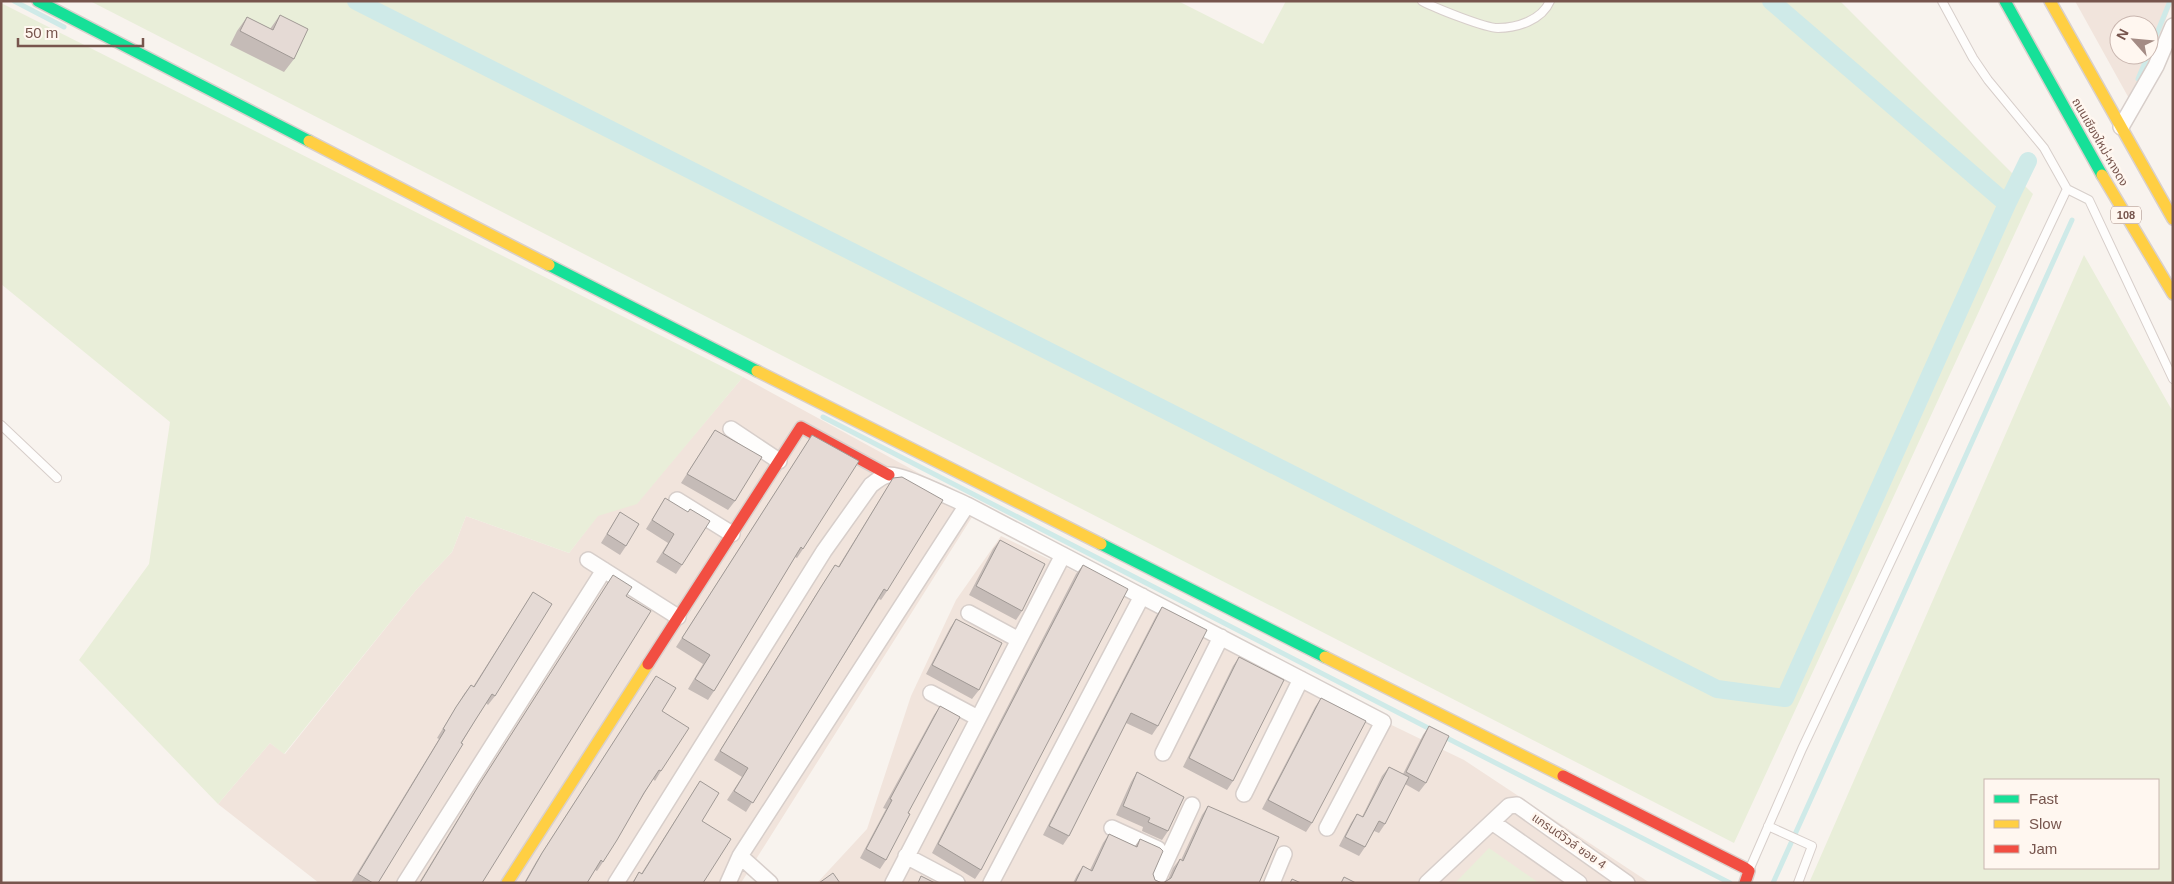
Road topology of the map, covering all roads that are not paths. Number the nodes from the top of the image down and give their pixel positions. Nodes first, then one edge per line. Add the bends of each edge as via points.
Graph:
1 (38, 1) edge
2 (1422, 1) edge
3 (1550, 1) edge
4 (1942, 1) edge
5 (2005, 1) edge
6 (2050, 1) edge
7 (2173, 26) edge
8 (2121, 127) junction
9 (2086, 148) junction
10 (2067, 190) junction
11 (2173, 219) edge
12 (2173, 294) edge
13 (2173, 378) edge
14 (1, 425) edge
15 (731, 429) dead end
16 (779, 461) junction
17 (889, 475) junction
18 (57, 478) dead end
19 (677, 500) dead end
20 (967, 505) junction
21 (732, 534) junction
22 (1063, 555) junction
23 (588, 560) dead end
24 (604, 570) junction
25 (1142, 596) junction
26 (969, 613) dead end
27 (678, 617) junction
28 (1221, 637) junction
29 (1019, 640) junction
30 (1301, 679) junction
31 (931, 693) dead end
32 (978, 718) junction
33 (1163, 753) dead end
34 (1244, 794) dead end
35 (1192, 806) dead end
36 (1492, 822) junction
37 (1768, 826) junction
38 (1112, 828) dead end
39 (1327, 828) dead end
40 (1170, 854) junction
41 (1284, 854) dead end
42 (740, 856) junction
43 (906, 856) junction
44 (1747, 876) edge
45 (405, 883) edge
46 (507, 883) edge
47 (616, 883) edge
48 (728, 883) edge
49 (770, 883) edge
50 (893, 883) edge
51 (957, 883) edge
52 (991, 883) edge
53 (1156, 883) edge
54 (1272, 883) edge
55 (1427, 883) edge
56 (1579, 883) edge
57 (1627, 883) edge
58 (1798, 883) edge

1 - 44 street via 677,331
2 - 3 lane via 1497,28 1528,24
4 - 10 lane via 1973,58 2044,148
5 - 9 street, ถนนเชียงใหม่-หางดง / 108
6 - 8 street, ถนนเชียงใหม่-หางดง
7 - 8 street via 2156,66
8 - 9 street
8 - 11 street, ถนนเชียงใหม่-หางดง
9 - 12 street, ถนนเชียงใหม่-หางดง / 108
10 - 13 lane via 2088,200
10 - 37 lane
14 - 18 lane
15 - 16 street
16 - 17 street via 801,427
16 - 21 street
17 - 20 street
17 - 47 street via 871,485 824,551
19 - 21 street
20 - 22 street
20 - 42 street
21 - 27 street
22 - 25 street
22 - 29 street
23 - 24 street
24 - 27 street
24 - 45 street
25 - 28 street
25 - 52 street
26 - 29 street
27 - 46 street
28 - 30 street
28 - 33 street
29 - 32 street
30 - 34 street
30 - 39 street via 1383,722
31 - 32 street
32 - 43 street
35 - 40 street
36 - 55 street
36 - 56 street
36 - 57 street, แกรนด์วิวล์ ซอย 4 via 1509,806 1517,805
37 - 44 lane
37 - 58 lane via 1812,846
38 - 40 street
40 - 53 street
41 - 54 street
42 - 48 street
42 - 49 street
43 - 50 street
43 - 51 street

